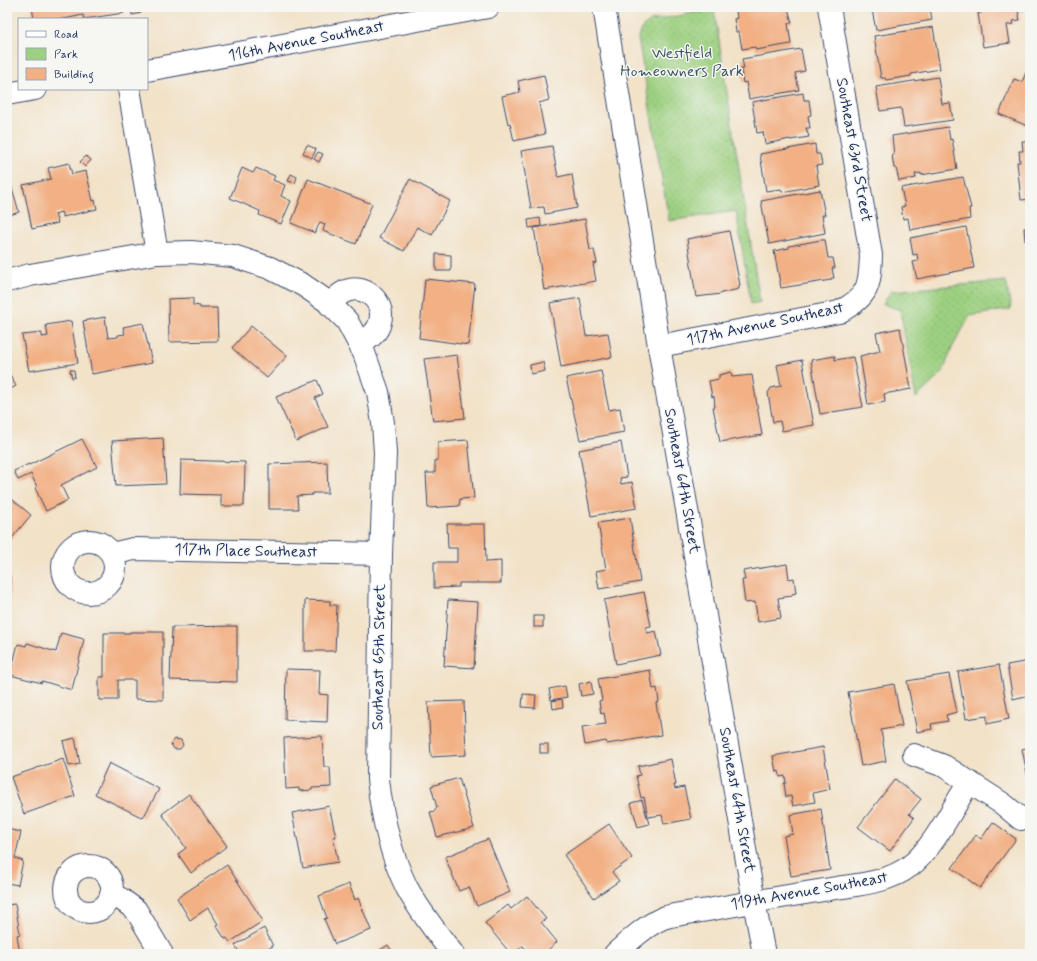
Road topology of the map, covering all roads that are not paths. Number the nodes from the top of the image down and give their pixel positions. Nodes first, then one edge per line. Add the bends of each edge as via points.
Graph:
1 (488, 7) edge
2 (604, 7) edge
3 (829, 7) edge
4 (148, 70) edge
5 (29, 90) edge
6 (130, 90) edge
7 (7, 94) edge
8 (157, 253) junction
9 (7, 281) edge
10 (865, 292) joint
11 (330, 304) junction
12 (360, 345) junction
13 (659, 346) junction
14 (112, 554) dead end
15 (381, 554) junction
16 (914, 755) dead end
17 (969, 782) junction
18 (1021, 819) dead end
19 (111, 895) dead end
20 (754, 902) junction
21 (162, 954) edge
22 (453, 954) edge
23 (615, 954) edge
24 (764, 954) edge

1 - 4 street, 116th Avenue Southeast
2 - 13 street, Southeast 64th Street
3 - 10 street, Southeast 63rd Street via 871,255 870,275
5 - 7 street
6 - 8 street
8 - 9 street
8 - 11 street via 191,252 233,256 270,268 303,285
10 - 13 street, 117th Avenue Southeast via 855,304 839,312
11 - 12 street, Southeast 65th Street via 347,321
11 - 12 street via 337,296 353,289 362,290 377,300 380,307 380,323 372,336
12 - 15 street, Southeast 65th Street via 378,392 383,423 385,453
13 - 20 street, Southeast 64th Street
14 - 15 street, 117th Place Southeast via 133,549
15 - 22 street, Southeast 65th Street via 378,779 381,810 392,852 408,888 431,926
16 - 17 street via 944,766
17 - 18 street
17 - 20 street, 119th Avenue Southeast via 926,850 911,865 893,876 878,881
19 - 21 street via 136,910
20 - 23 street, 119th Avenue Southeast via 664,918 647,928
20 - 24 street, Southeast 64th Street

